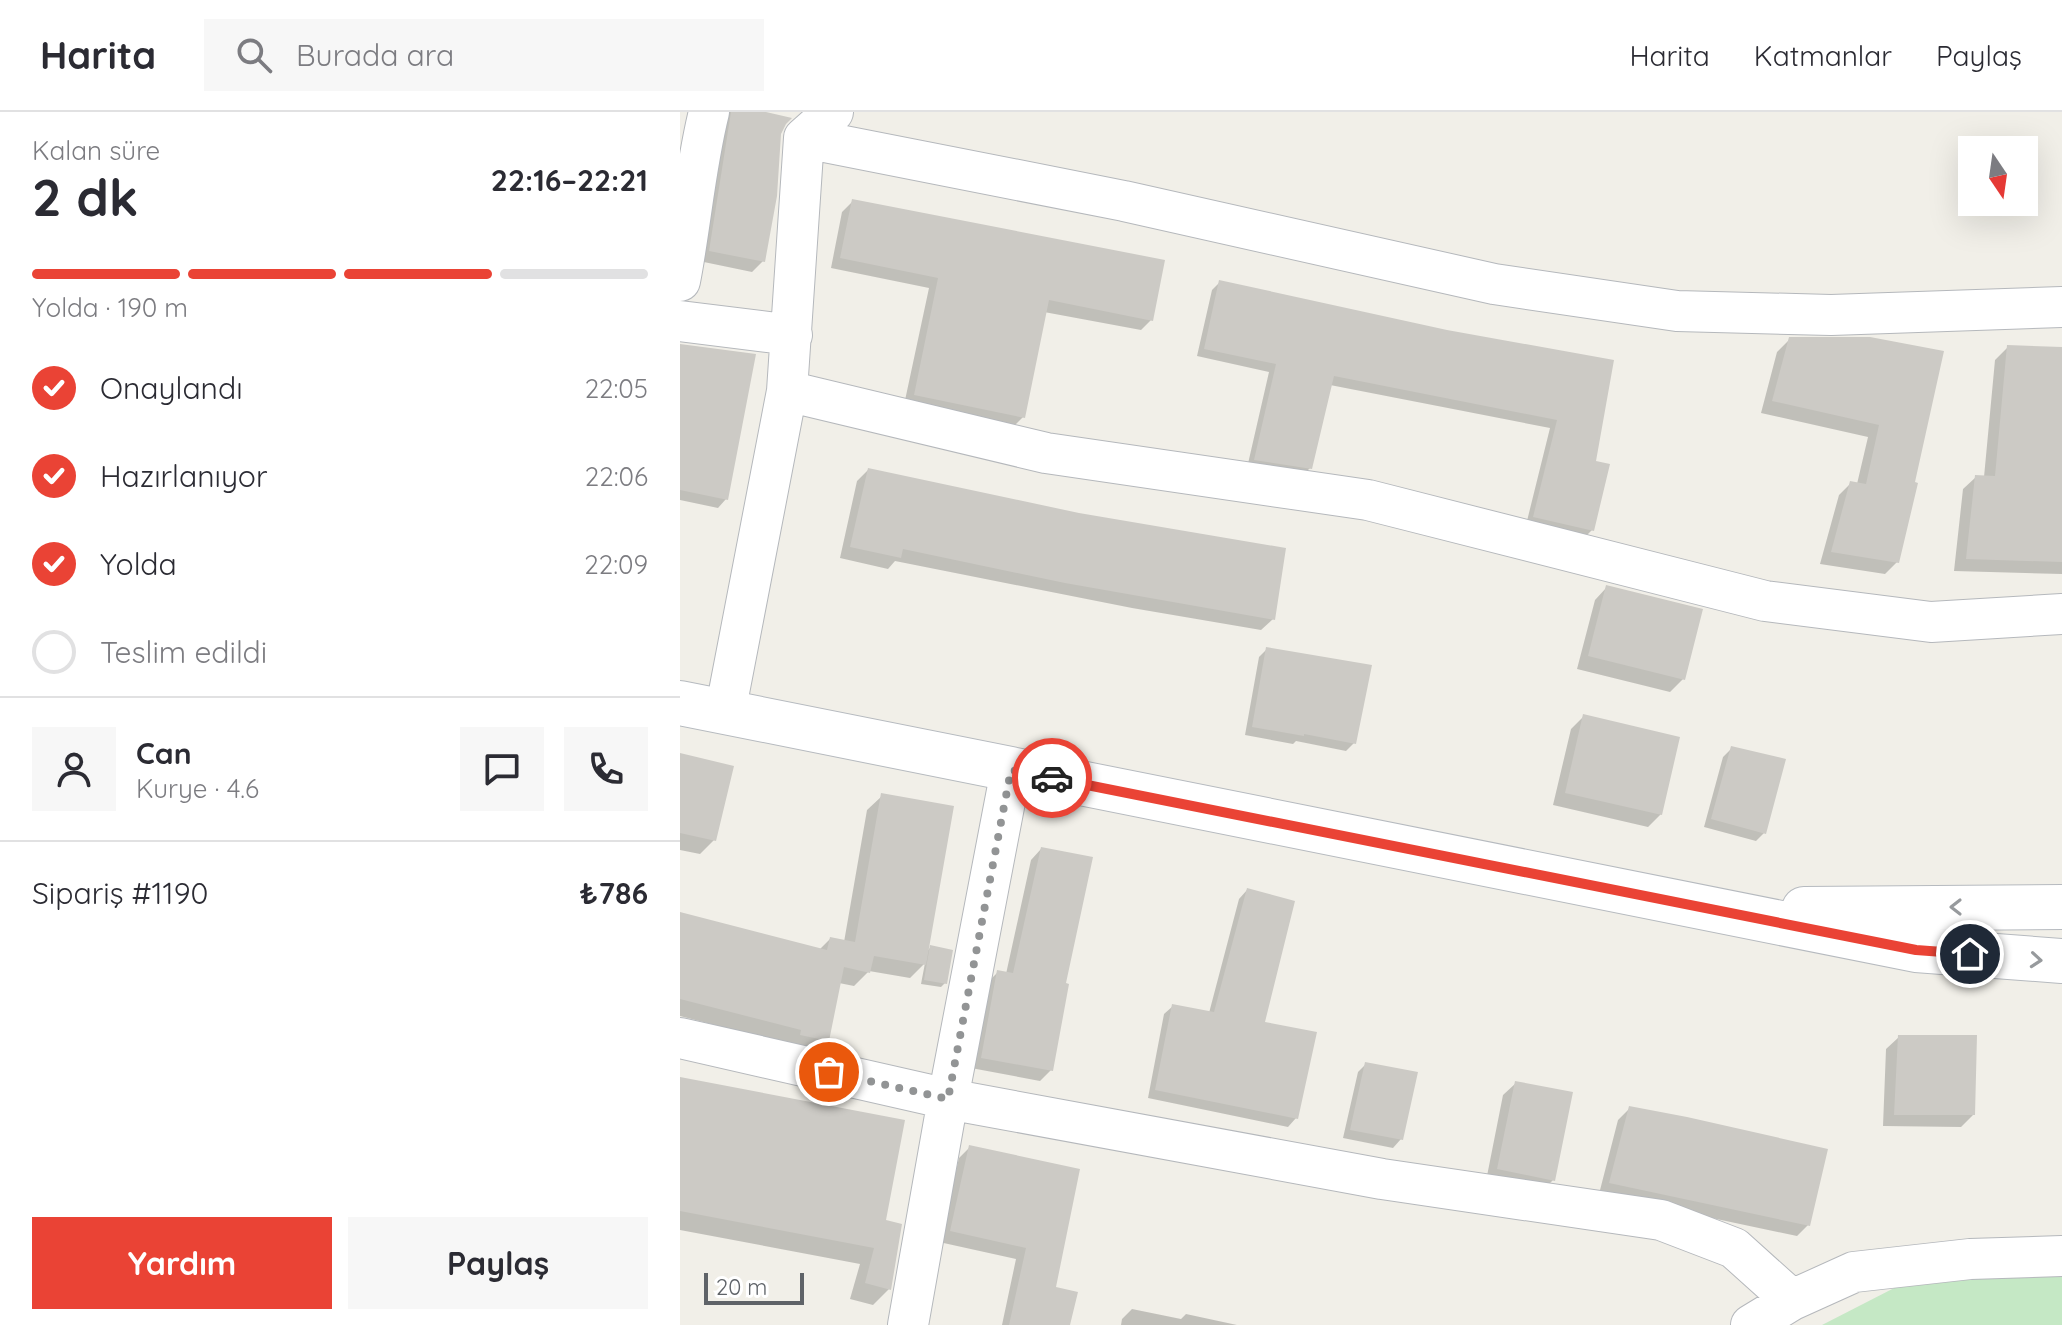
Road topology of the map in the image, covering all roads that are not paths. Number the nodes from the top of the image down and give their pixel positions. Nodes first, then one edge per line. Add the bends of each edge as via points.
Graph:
1 (709, 112) edge
2 (818, 125) edge
3 (680, 281) edge
4 (2062, 307) edge
5 (680, 321) edge
6 (792, 335) junction
7 (787, 391) junction
8 (2062, 614) edge
9 (680, 703) edge
10 (725, 713) junction
11 (1011, 770) junction
12 (2062, 907) edge
13 (1711, 909) junction
14 (2062, 961) edge
15 (680, 1038) edge
16 (948, 1099) junction
17 (2062, 1256) edge
18 (1792, 1300) junction
19 (908, 1325) edge
20 (1751, 1325) edge

1 - 3 street
2 - 4 street via 1494,284 1677,311 1831,315
2 - 6 street
5 - 6 street
6 - 7 street
7 - 8 street via 1046,453 1368,500 1765,601 1931,622
7 - 10 street
9 - 10 main road
10 - 11 main road
11 - 13 main road
11 - 16 street
12 -> 13 main road
13 -> 14 main road via 1916,950
15 - 16 street
16 - 18 street via 1382,1179 1661,1220 1734,1248
16 - 19 street
17 - 18 street via 1970,1259 1854,1272
18 - 20 street

